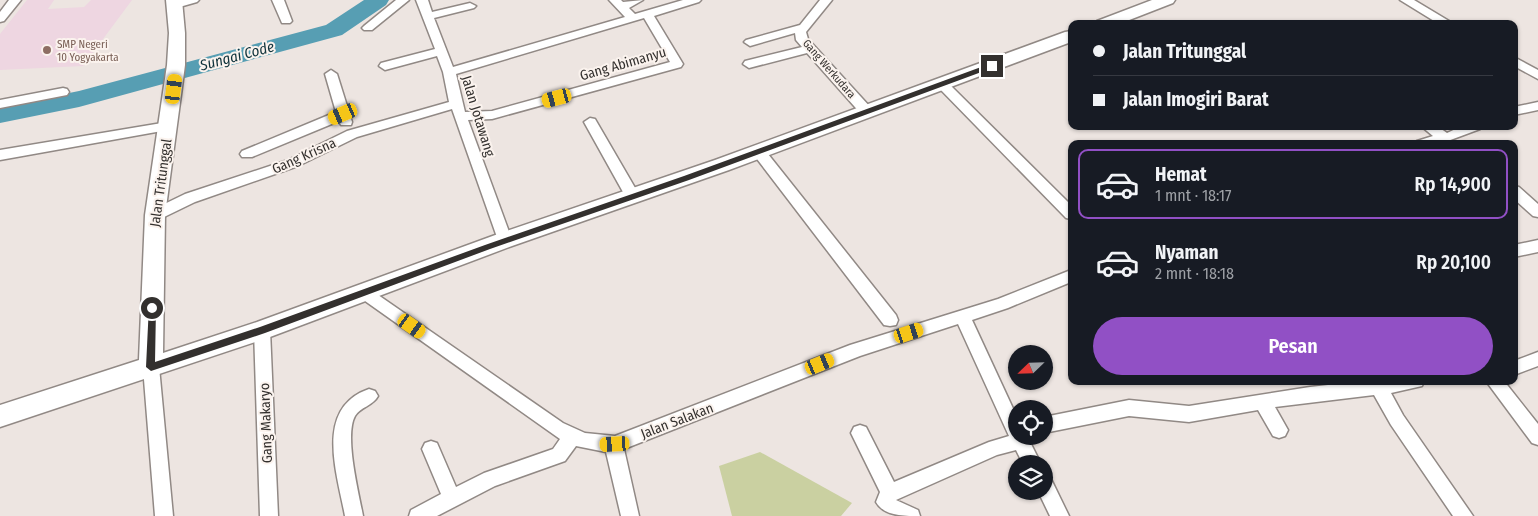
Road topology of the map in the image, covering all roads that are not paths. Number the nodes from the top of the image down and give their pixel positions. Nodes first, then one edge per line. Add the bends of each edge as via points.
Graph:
1 (193, 0) edge
2 (278, 0) edge
3 (403, 0) edge
4 (422, 0) edge
5 (637, 0) edge
6 (695, 0) edge
7 (826, 0) edge
8 (1167, 0) edge
9 (1406, 0) edge
10 (14, 2) edge
11 (175, 2) edge
12 (618, 3) edge
13 (0, 5) edge
14 (470, 6) dead end
15 (647, 13) junction
16 (429, 16) junction
17 (632, 17) junction
18 (0, 19) edge
19 (1114, 20) edge
20 (1441, 20) edge
21 (286, 21) dead end
22 (805, 27) junction
23 (368, 28) dead end
24 (1068, 37) edge
25 (750, 42) dead end
26 (808, 49) junction
27 (442, 51) junction
28 (1518, 63) edge
29 (749, 64) dead end
30 (385, 66) dead end
31 (449, 72) junction
32 (331, 74) dead end
33 (1538, 75) edge
34 (942, 84) junction
35 (63, 92) dead end
36 (0, 104) edge
37 (1538, 106) edge
38 (458, 110) junction
39 (1518, 110) edge
40 (867, 112) junction
41 (343, 114) junction
42 (590, 122) dead end
43 (168, 126) junction
44 (1435, 130) edge
45 (1468, 130) edge
46 (294, 134) junction
47 (352, 134) junction
48 (1452, 139) edge
49 (759, 152) junction
50 (247, 154) dead end
51 (0, 155) edge
52 (306, 157) junction
53 (1518, 194) edge
54 (633, 197) junction
55 (1068, 211) edge
56 (1538, 212) edge
57 (155, 216) junction
58 (505, 240) junction
59 (1538, 246) edge
60 (1518, 250) edge
61 (1068, 277) edge
62 (363, 292) junction
63 (962, 316) junction
64 (890, 320) dead end
65 (262, 330) junction
66 (1538, 359) edge
67 (1518, 366) edge
68 (151, 367) junction
69 (1371, 385) edge
70 (1379, 385) edge
71 (1497, 385) edge
72 (369, 396) dead end
73 (1263, 402) junction
74 (1008, 415) edge
75 (0, 416) edge
76 (1053, 423) edge
77 (1279, 430) dead end
78 (860, 433) dead end
79 (1538, 437) edge
80 (1008, 440) edge
81 (567, 443) junction
82 (431, 449) dead end
83 (616, 454) junction
84 (890, 493) junction
85 (452, 498) junction
86 (1052, 500) edge
87 (164, 516) edge
88 (269, 516) edge
89 (354, 516) edge
90 (418, 516) edge
91 (630, 516) edge
92 (911, 516) edge
93 (1060, 516) edge
94 (1464, 516) edge

1 - 11 street
2 - 21 street
3 - 23 street
4 - 16 street, Jalan Jotawang
5 - 12 street
6 - 15 street
7 - 22 street, Gang Werkudara
8 - 19 main road
9 - 20 street
10 - 13 street
10 - 18 street
11 - 43 main road, Jalan Tritunggal via 176,66
12 - 17 street
14 - 16 street
15 - 17 street
15 - 38 street, Gang Abimanyu via 677,64 492,115
16 - 27 street, Jalan Jotawang
17 - 31 street
22 - 25 street
22 - 26 street, Gang Werkudara via 800,34
24 - 34 main road
26 - 29 street
26 - 40 street, Gang Werkudara
27 - 30 street
27 - 31 street, Jalan Jotawang
28 - 33 street
31 - 38 street, Jalan Jotawang
32 - 41 street
34 - 40 main road
34 - 55 street
35 - 36 street
37 - 39 street
38 - 47 street, Gang Krisna
38 - 58 street, Jalan Jotawang
40 - 49 main road
41 - 46 street
41 - 47 street
42 - 54 street
43 - 51 street
43 - 57 main road, Jalan Tritunggal
44 - 48 street
45 - 48 street
46 - 50 street
46 - 52 street
47 - 52 street, Gang Krisna
49 - 54 main road
49 - 64 street
52 - 57 street, Gang Krisna via 190,198
53 - 56 street
54 - 58 main road
57 - 68 main road, Jalan Tritunggal
58 - 62 main road
59 - 60 street
61 - 63 street, Jalan Salakan
62 - 65 main road
62 - 81 street, Jalan Salakan via 549,423
63 - 74 street
63 - 83 street, Jalan Salakan via 856,350
65 - 68 main road
65 - 88 street, Gang Makaryo
66 - 67 street
68 - 75 main road
68 - 87 street
69 - 73 street
70 - 94 street via 1397,420
71 - 79 street
72 - 89 street via 350,408 343,427 344,458
73 - 76 street via 1189,414 1129,408
73 - 77 street
78 - 84 street
80 - 84 street
81 - 83 street, Jalan Salakan via 603,445
81 - 85 street via 559,455 490,479
82 - 85 street
83 - 91 street
84 - 92 street via 886,499 887,506
85 - 90 street
86 - 93 street

